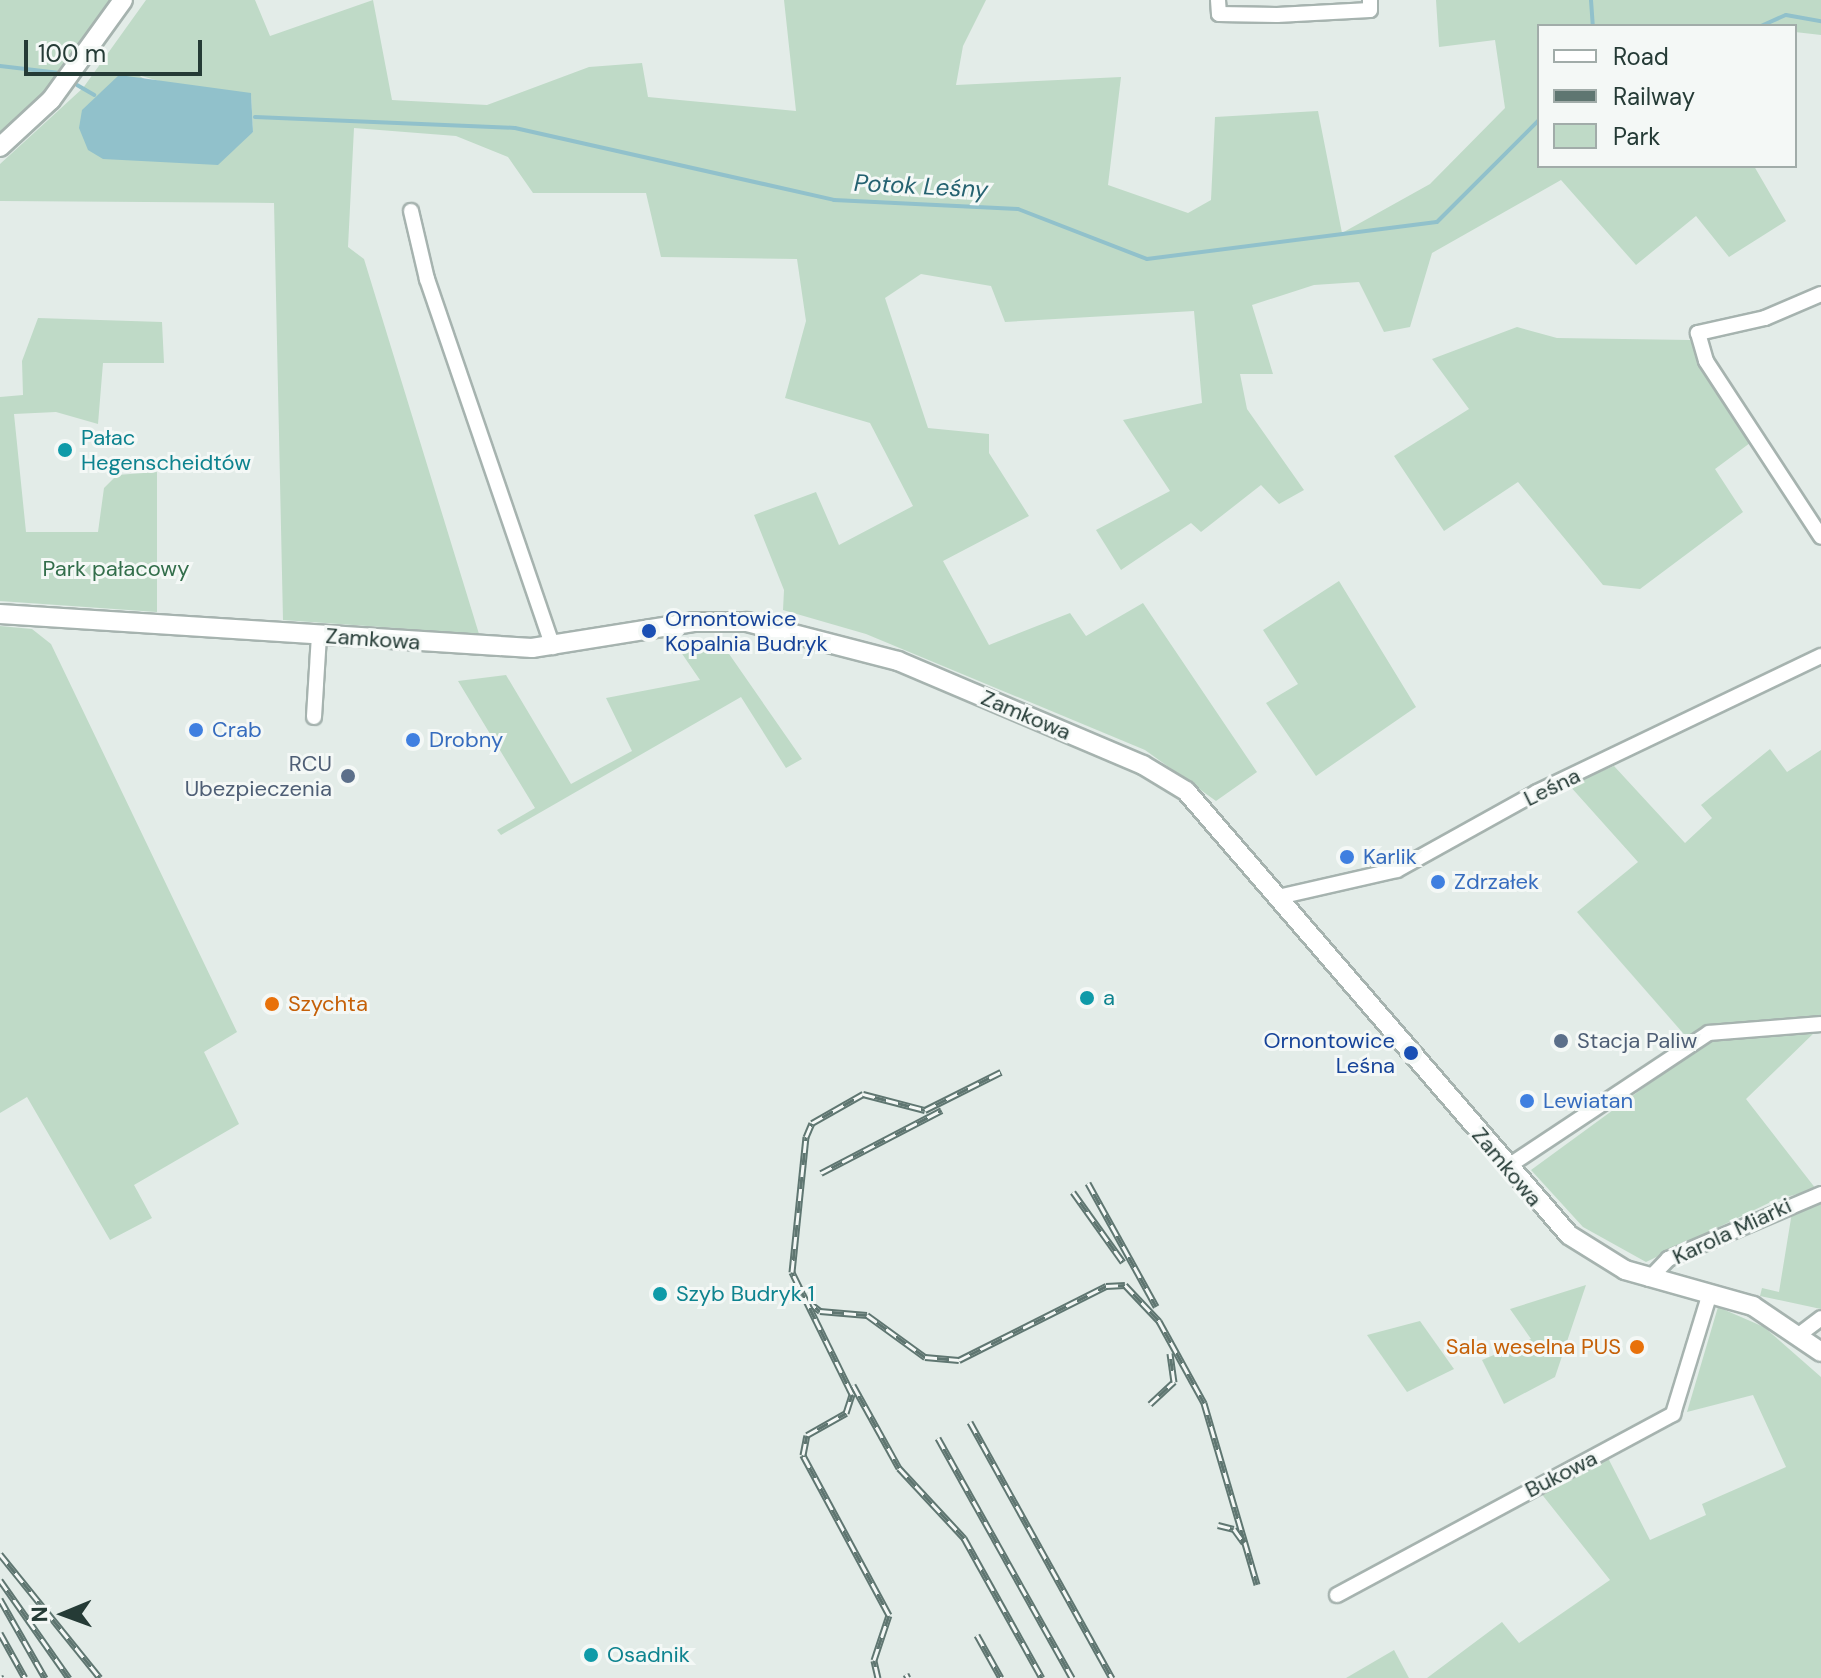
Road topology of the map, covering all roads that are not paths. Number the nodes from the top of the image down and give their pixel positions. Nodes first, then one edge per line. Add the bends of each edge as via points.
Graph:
1 (123, 0) edge
2 (1218, 0) edge
3 (1370, 5) edge
4 (0, 147) edge
5 (411, 211) dead end
6 (1821, 294) edge
7 (1821, 537) edge
8 (0, 614) edge
9 (319, 635) junction
10 (553, 647) junction
11 (1821, 656) edge
12 (314, 717) dead end
13 (1278, 897) junction
14 (1821, 1024) edge
15 (1507, 1167) junction
16 (1821, 1194) edge
17 (1649, 1279) junction
18 (1710, 1293) junction
19 (1821, 1318) edge
20 (1800, 1334) junction
21 (1821, 1352) edge
22 (1337, 1595) dead end

1 - 4 street via 51,100
2 - 3 street via 1219,14
5 - 10 street via 427,279
6 - 7 street via 1765,318 1698,333 1706,361
8 - 9 street, Zamkowa
9 - 10 street, Zamkowa
9 - 12 street
10 - 13 street, Zamkowa via 712,621 777,627 868,650 1170,780 1206,810
11 - 13 street, Leśna via 1537,792 1397,870
13 - 15 street, Zamkowa
14 - 15 street via 1709,1033
15 - 17 street, Zamkowa via 1578,1242
16 - 17 street, Karola Miarki via 1706,1240 1668,1259
17 - 18 street, Zamkowa
18 - 20 street, Zamkowa via 1753,1306
18 - 22 street, Bukowa via 1673,1414
19 - 20 street
20 - 21 street, Zamkowa

